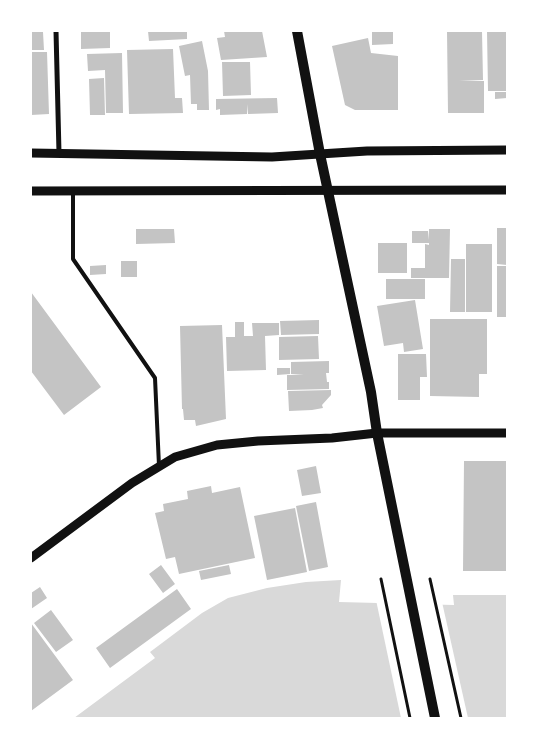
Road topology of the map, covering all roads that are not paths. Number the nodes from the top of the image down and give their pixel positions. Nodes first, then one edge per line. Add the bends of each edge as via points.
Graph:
1 (56, 31) edge
2 (297, 31) edge
3 (507, 150) edge
4 (31, 153) edge
5 (59, 153) junction
6 (320, 154) junction
7 (507, 190) edge
8 (73, 191) junction
9 (329, 191) junction
10 (31, 192) edge
11 (377, 433) junction
12 (507, 433) edge
13 (159, 466) junction
14 (31, 558) edge
15 (435, 718) edge

1 - 5 street
2 - 6 main road
3 - 6 street
4 - 5 street
5 - 6 street via 259,157
6 - 9 main road
7 - 9 street
8 - 9 street
8 - 10 street
8 - 13 lane via 73,259 155,378
9 - 11 main road
11 - 12 street
11 - 13 street via 217,445 175,457
11 - 15 main road
13 - 14 street

